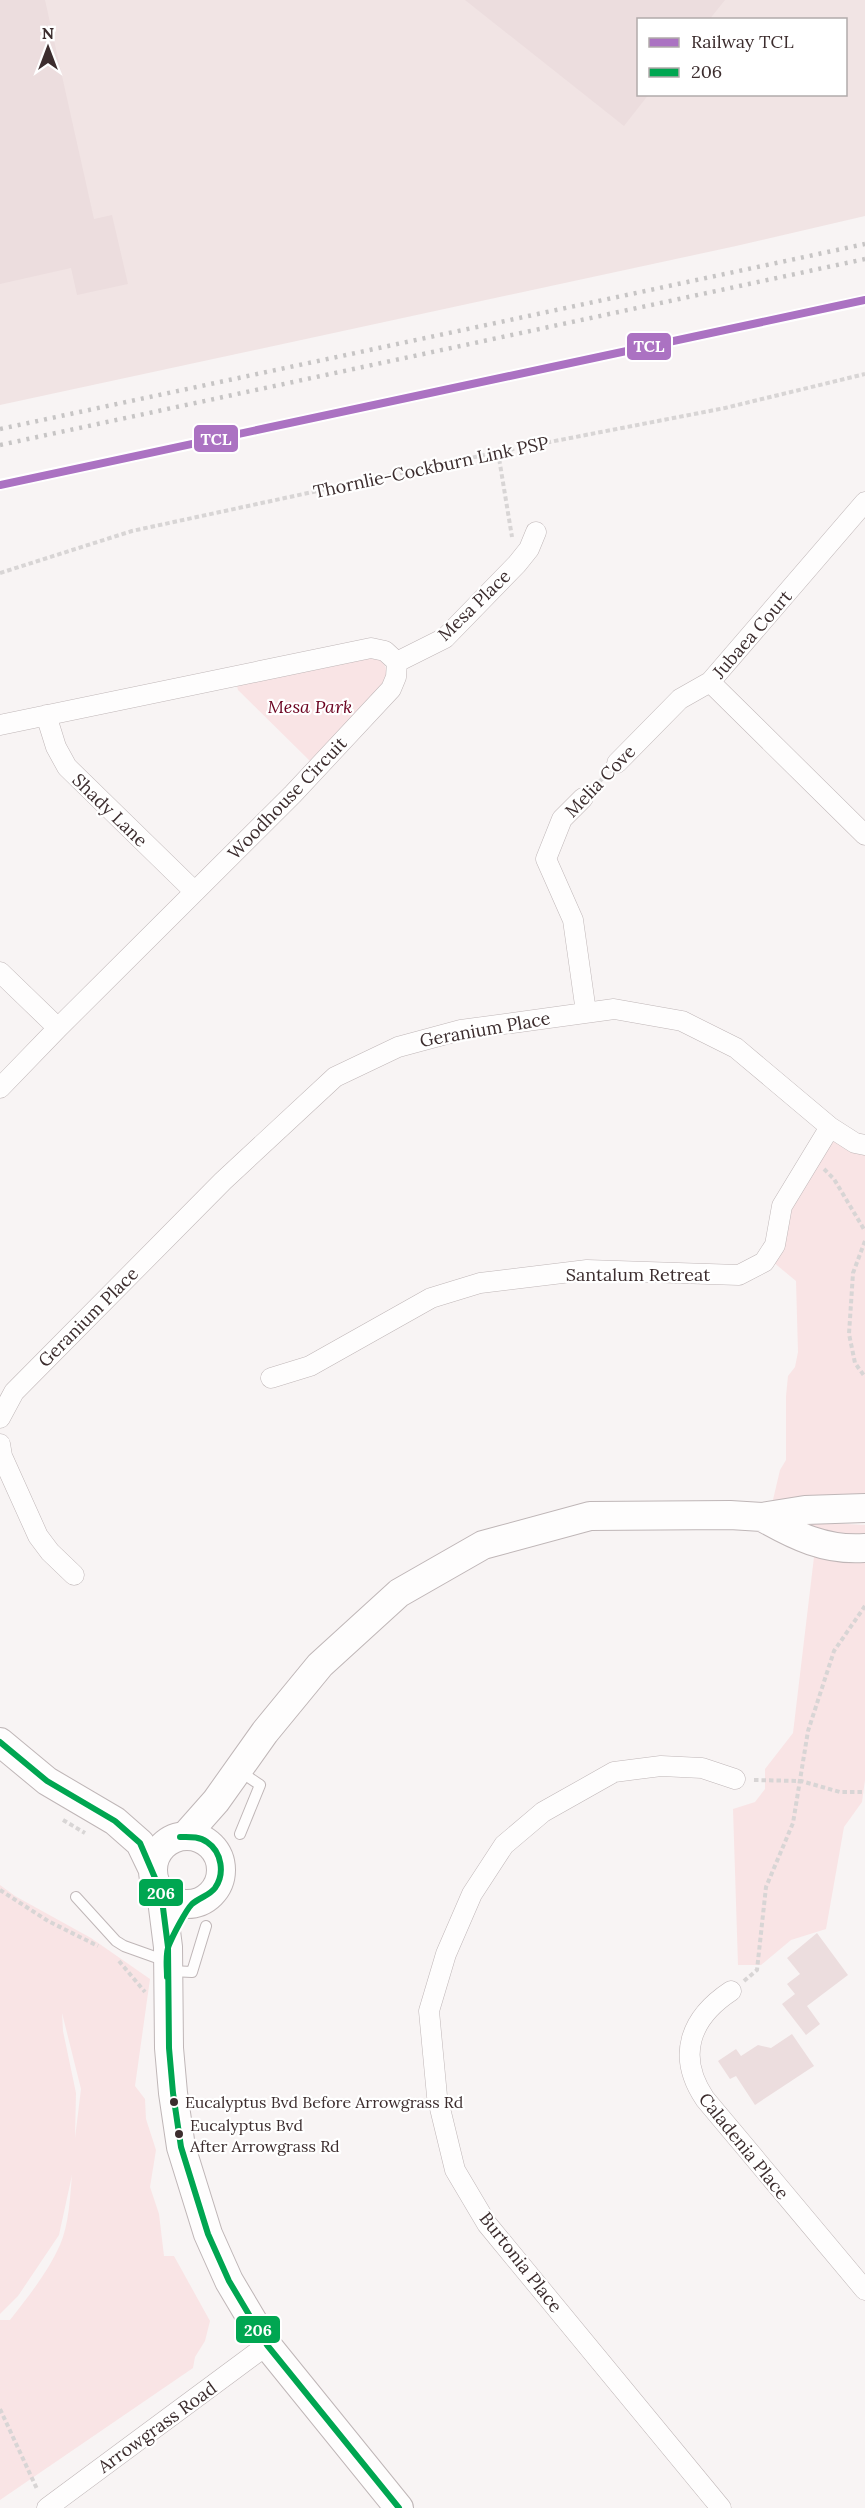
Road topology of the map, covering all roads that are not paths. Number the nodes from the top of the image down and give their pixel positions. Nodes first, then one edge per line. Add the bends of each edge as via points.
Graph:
1 (865, 502) edge
2 (536, 532) dead end
3 (397, 662) junction
4 (710, 682) junction
5 (46, 715) junction
6 (0, 725) edge
7 (617, 763) road end
8 (583, 798) road end
9 (865, 835) edge
10 (194, 891) junction
11 (0, 972) edge
12 (586, 1012) junction
13 (58, 1028) junction
14 (0, 1088) edge
15 (830, 1127) junction
16 (865, 1145) edge
17 (271, 1378) dead end
18 (0, 1418) edge
19 (0, 1444) edge
20 (865, 1508) edge
21 (762, 1517) junction
22 (865, 1548) edge
23 (74, 1575) dead end
24 (0, 1742) edge
25 (238, 1770) junction
26 (735, 1779) road end
27 (216, 1801) junction
28 (115, 1821) junction
29 (240, 1834) dead end
30 (182, 1836) junction
31 (214, 1848) junction
32 (157, 1881) junction
33 (76, 1897) dead end
34 (199, 1915) junction
35 (168, 1960) junction
36 (731, 1991) road end
37 (865, 2290) edge
38 (267, 2345) junction
39 (47, 2508) edge
40 (399, 2508) edge
41 (721, 2508) edge

1 - 4 street, Jubaea Court
2 - 3 street, Mesa Place via 517,564 445,638
3 - 5 street via 385,651 371,648
3 - 10 street, Woodhouse Circuit via 391,689 293,794
4 - 7 street, Melia Cove via 680,699
4 - 9 street, Jubaea Court
5 - 6 street
5 - 10 street, Shady Lane via 67,767
8 - 12 street, Melia Cove via 562,819 546,859 573,920
10 - 13 street, Woodhouse Circuit
11 - 13 street
12 - 15 street, Geranium Place via 614,1009 682,1021 736,1048
12 - 18 street, Geranium Place via 461,1030 398,1047 335,1077 223,1181 14,1392
13 - 14 street, Woodhouse Circuit
15 - 16 street, Geranium Place
15 - 17 street, Santalum Retreat via 782,1206 775,1245 764,1262 739,1275 587,1270 480,1284 431,1298 310,1366
19 - 23 street via 38,1536
20 - 21 street via 805,1510
21 - 22 street via 790,1533 831,1548
21 - 25 street via 590,1516 483,1545 399,1593 320,1665
24 - 28 street via 46,1781
25 - 27 street
25 - 29 lane via 260,1785
26 - 41 street, Burtonia Place via 702,1768 661,1766 614,1772 543,1812 504,1845 472,1894 446,1954 429,2011 437,2096 455,2170 487,2223
27 - 30 street
27 - 31 street
28 - 30 street via 151,1825
28 - 32 street via 140,1843
30 - 31 street via 204,1840
30 - 32 street via 166,1843 158,1852
31 - 34 street via 220,1858 220,1882 203,1901
32 - 34 street via 170,1900
32 - 35 street
33 - 35 lane via 116,1941
34 - 35 street
35 - 38 street via 170,2049 181,2147 205,2224 229,2281
36 - 37 street, Caladenia Place via 707,2009 695,2030 690,2054 693,2079 705,2099
38 - 39 street, Arrowgrass Road
38 - 40 street

